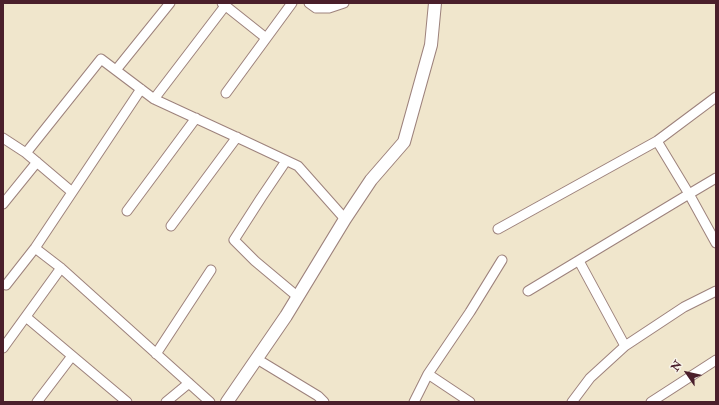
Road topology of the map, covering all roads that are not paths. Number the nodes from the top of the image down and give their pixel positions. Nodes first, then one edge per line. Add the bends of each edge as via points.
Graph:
1 (170, 3) edge
2 (292, 3) edge
3 (309, 3) edge
4 (344, 3) edge
5 (435, 3) edge
6 (224, 4) edge
7 (266, 38) junction
8 (116, 70) junction
9 (141, 89) junction
10 (226, 93) dead end
11 (716, 97) edge
12 (154, 99) junction
13 (196, 118) junction
14 (236, 137) junction
15 (3, 138) edge
16 (657, 142) junction
17 (26, 153) junction
18 (286, 161) junction
19 (37, 162) junction
20 (716, 178) edge
21 (72, 192) junction
22 (689, 194) junction
23 (3, 204) edge
24 (127, 211) dead end
25 (345, 219) junction
26 (171, 226) dead end
27 (498, 229) dead end
28 (716, 243) edge
29 (36, 248) junction
30 (502, 260) dead end
31 (579, 260) junction
32 (61, 268) junction
33 (211, 270) dead end
34 (6, 285) dead end
35 (528, 291) dead end
36 (716, 291) edge
37 (298, 297) junction
38 (26, 317) junction
39 (625, 346) junction
40 (3, 348) edge
41 (156, 354) junction
42 (72, 356) junction
43 (257, 359) junction
44 (716, 360) edge
45 (428, 374) junction
46 (189, 383) junction
47 (37, 402) edge
48 (127, 402) edge
49 (166, 402) edge
50 (210, 402) edge
51 (227, 402) edge
52 (324, 402) edge
53 (414, 402) edge
54 (470, 402) edge
55 (572, 402) edge
56 (650, 402) edge

1 - 8 street
2 - 7 street
3 - 4 street via 316,8 329,8
5 - 25 street via 431,45 404,142 371,180
6 - 7 street
6 - 12 street
7 - 10 street
8 - 9 street
8 - 17 street via 101,59
9 - 12 street
9 - 21 street
11 - 16 street
12 - 13 street
13 - 14 street
13 - 24 street
14 - 18 street
14 - 26 street
15 - 17 street
16 - 22 street
16 - 27 street
17 - 19 street
18 - 25 street via 298,166
18 - 37 street via 234,240
19 - 21 street
19 - 23 street
20 - 22 street
21 - 29 street
22 - 28 street
22 - 31 street
25 - 37 street
29 - 32 street
29 - 34 street
30 - 45 street
31 - 35 street
31 - 39 street
32 - 38 street
32 - 41 street
33 - 41 street
36 - 39 street via 684,307
37 - 43 street
38 - 40 street
38 - 42 street
39 - 55 street via 590,378
41 - 46 street
42 - 47 street
42 - 48 street
43 - 51 street
43 - 52 street
44 - 56 street
45 - 53 street
45 - 54 street
46 - 49 street
46 - 50 street

